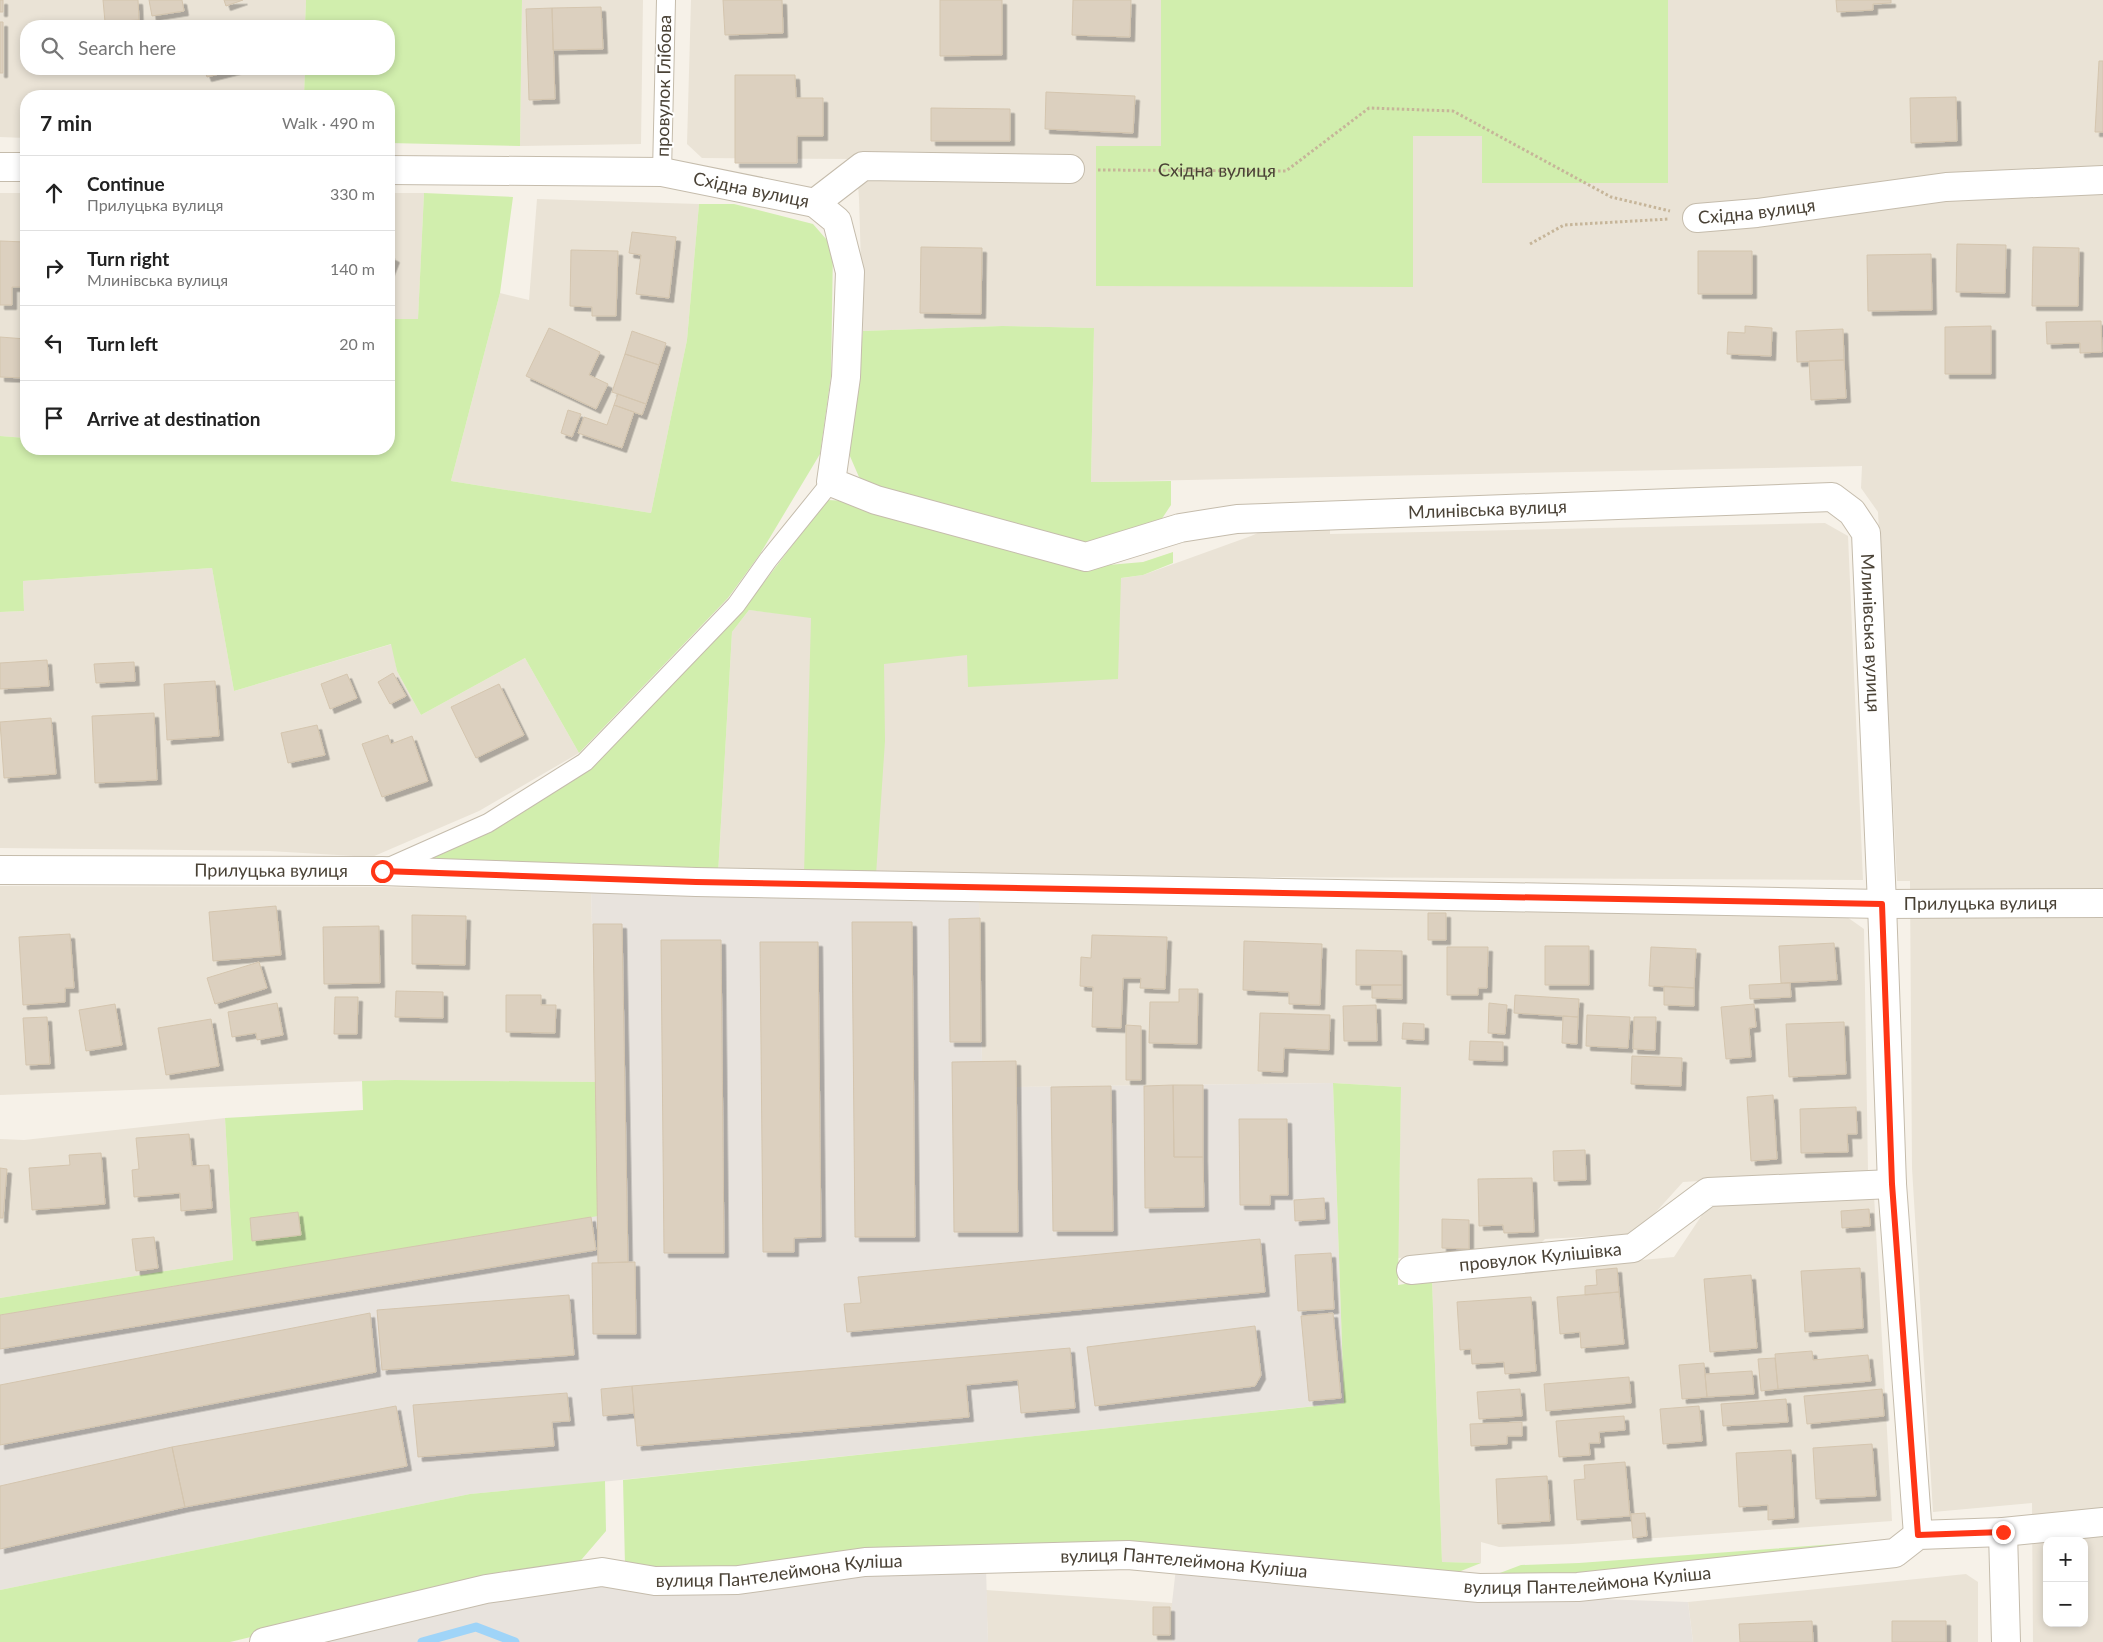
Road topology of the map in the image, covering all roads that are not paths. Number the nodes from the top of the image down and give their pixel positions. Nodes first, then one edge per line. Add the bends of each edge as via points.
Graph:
1 (666, 0) edge
2 (0, 167) edge
3 (20, 167) edge
4 (1070, 169) road end
5 (395, 170) edge
6 (662, 172) junction
7 (2103, 180) edge
8 (815, 203) junction
9 (1697, 218) road end
10 (831, 482) junction
11 (0, 870) edge
12 (382, 871) junction
13 (2103, 903) edge
14 (1882, 904) junction
15 (1892, 1184) junction
16 (1411, 1270) dead end
17 (2103, 1522) edge
18 (2003, 1532) junction
19 (1918, 1535) junction
20 (264, 1642) edge
21 (2006, 1642) edge

1 - 6 lane, провулок Глібова
2 - 3 street
4 - 8 street, Східна вулиця via 862,166
5 - 6 street, Східна вулиця
6 - 8 street, Східна вулиця
7 - 9 street, Східна вулиця via 1946,187 1758,213
8 - 10 street via 837,221 850,272 846,377
10 - 12 lane via 736,604 585,762 488,823
10 - 14 street, Млинівська вулиця via 876,500 1086,557 1180,528 1237,519 1832,497 1852,512 1866,533
11 - 12 street, Прилуцька вулиця
12 - 14 street, Прилуцька вулиця via 696,882
13 - 14 street, Прилуцька вулиця
14 - 15 street, Млинівська вулиця
15 - 16 street, провулок Кулішівка via 1708,1192 1633,1248
15 - 19 street, Млинівська вулиця
17 - 18 street
18 - 19 street
18 - 21 street
19 - 20 street, вулиця Пантелеймона Куліша via 1895,1553 1578,1587 1479,1588 1128,1556 866,1562 738,1580 656,1581 602,1572 486,1589

